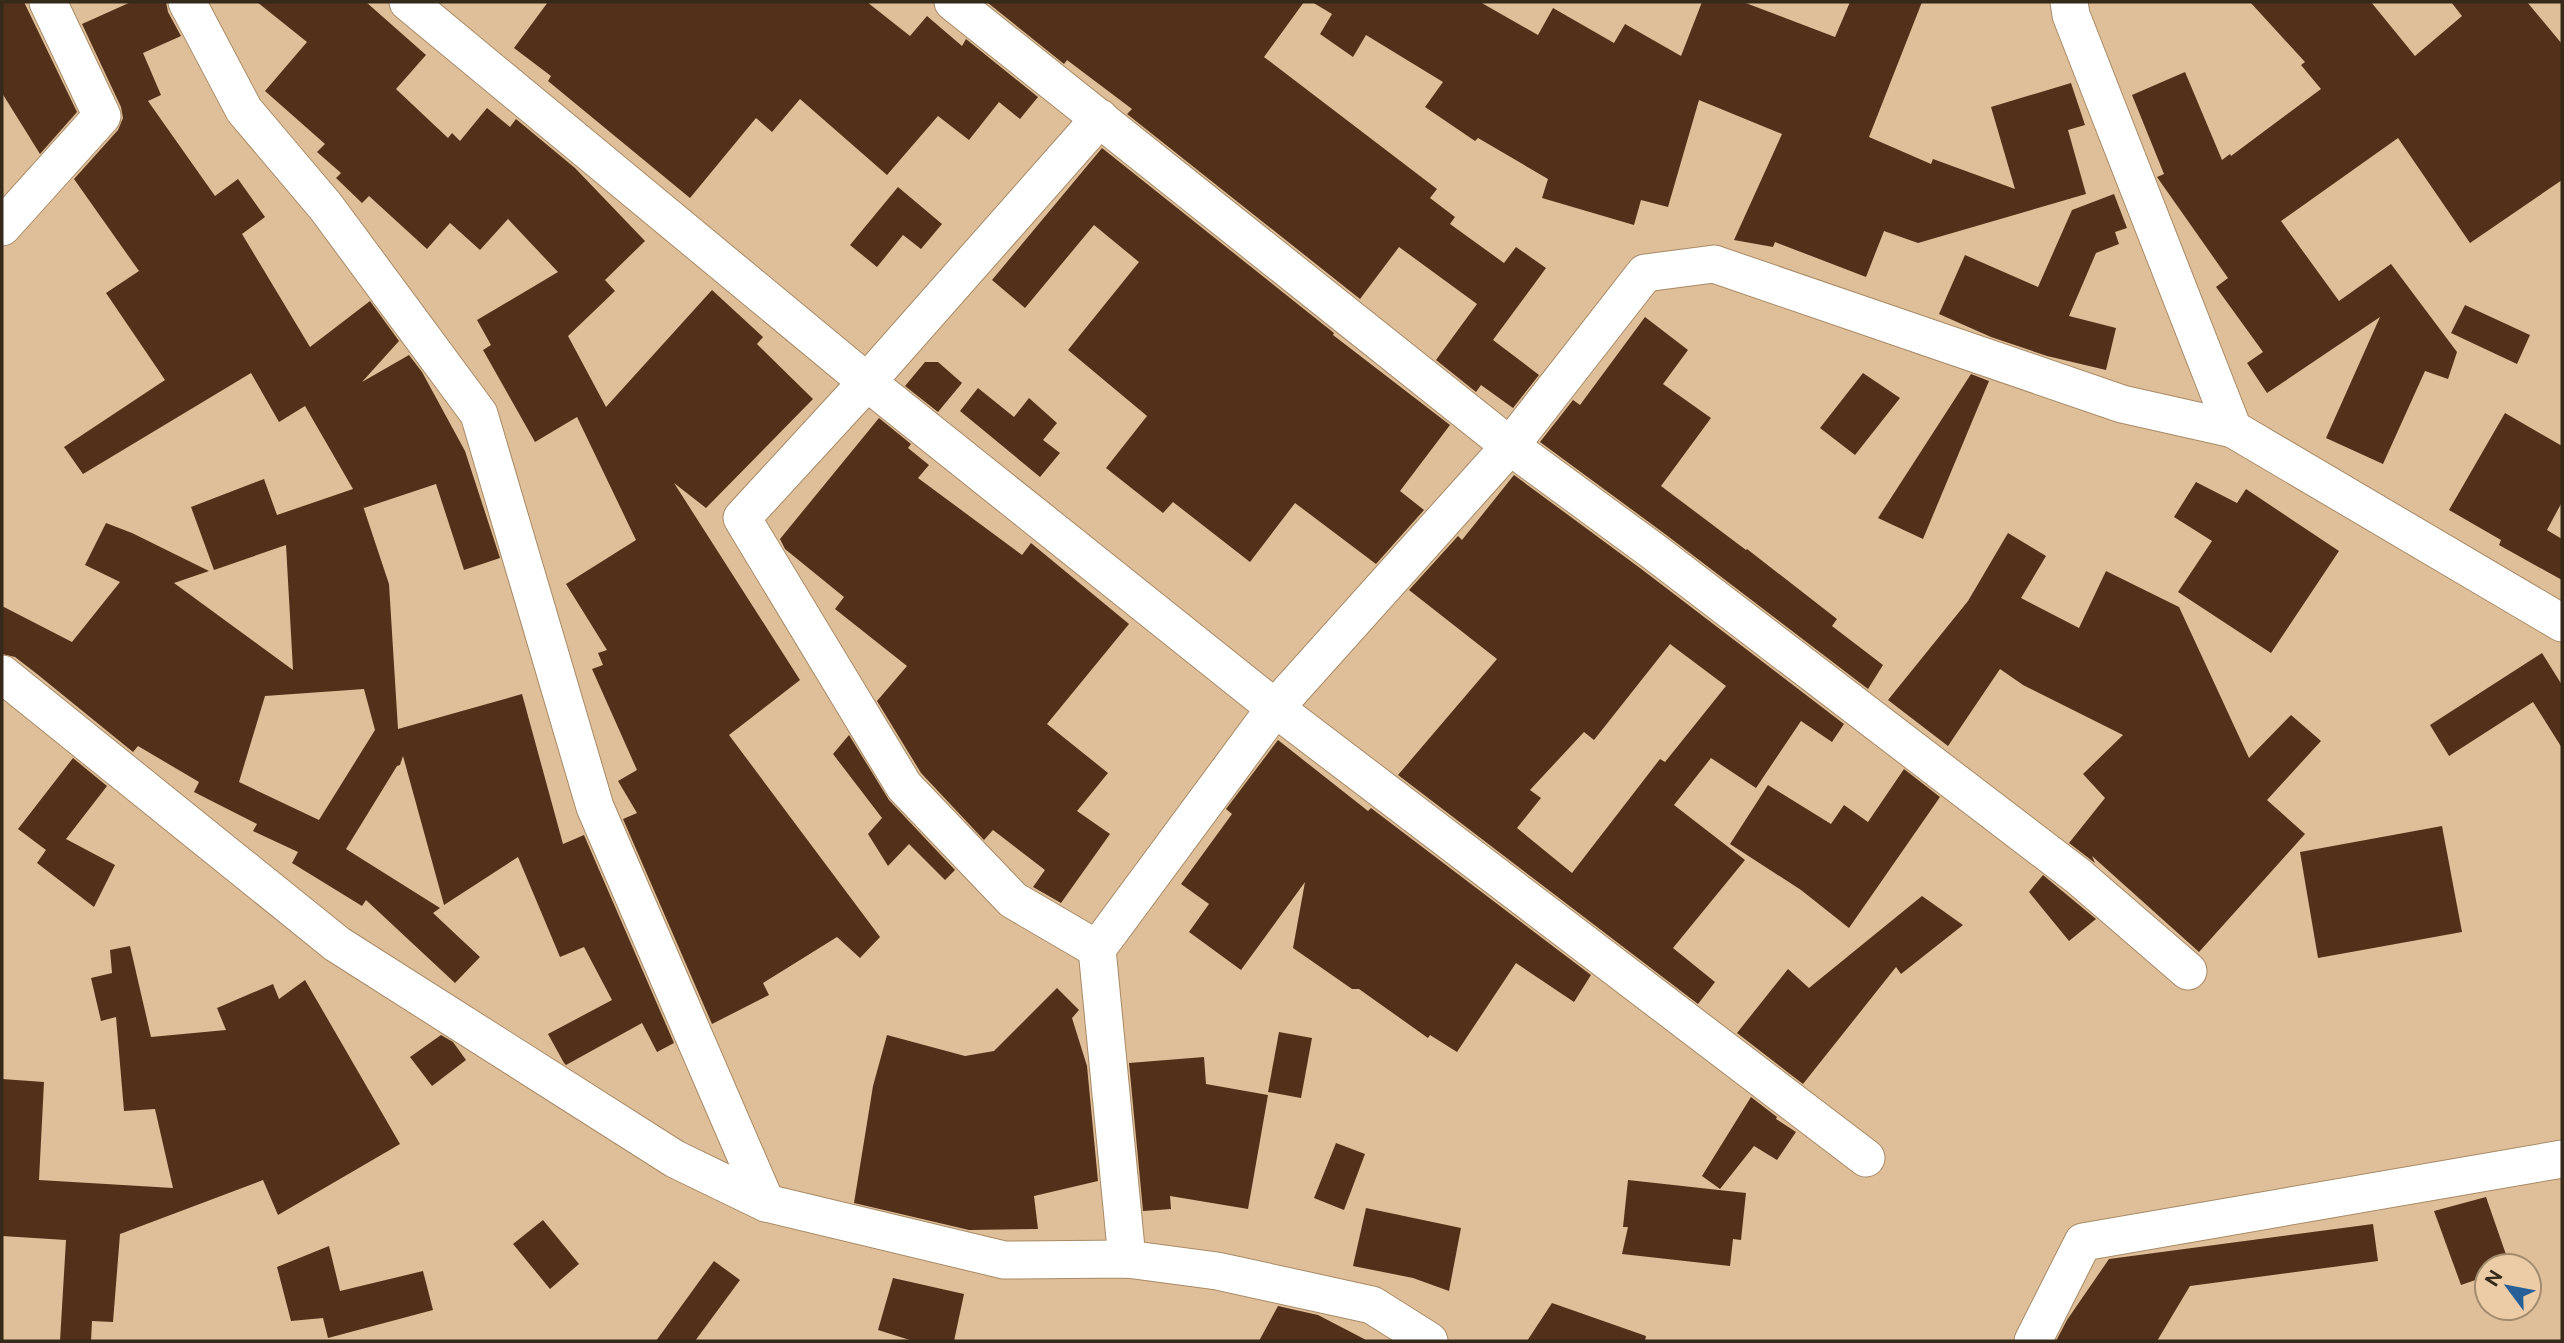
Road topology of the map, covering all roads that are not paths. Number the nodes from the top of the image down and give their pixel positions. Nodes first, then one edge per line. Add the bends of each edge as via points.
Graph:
1 (48, 2) edge
2 (187, 2) edge
3 (408, 2) edge
4 (953, 2) edge
5 (2068, 2) edge
6 (1100, 118) junction
7 (2, 227) edge
8 (867, 382) junction
9 (2233, 429) junction
10 (1510, 446) junction
11 (2562, 623) edge
12 (2, 674) edge
13 (1275, 708) junction
14 (1097, 949) junction
15 (2188, 971) dead end
16 (1866, 1158) dead end
17 (2562, 1159) edge
18 (766, 1203) junction
19 (1127, 1259) junction
20 (1429, 1341) edge
21 (2033, 1341) edge

1 - 7 street via 102,116
2 - 18 street via 244,110 326,207 479,414 595,807
3 - 8 street
4 - 6 street
5 - 9 street
6 - 8 street
6 - 10 street
8 - 13 street
8 - 14 street via 742,518 904,786 1013,900
9 - 10 street via 2122,404 1714,264 1644,273
9 - 11 street
10 - 13 street
10 - 15 street via 2078,876
12 - 18 street via 337,943 675,1159
13 - 14 street
13 - 16 street
14 - 19 street
17 - 21 street via 2083,1241
18 - 19 street via 1004,1260
19 - 20 street via 1217,1272 1372,1305

